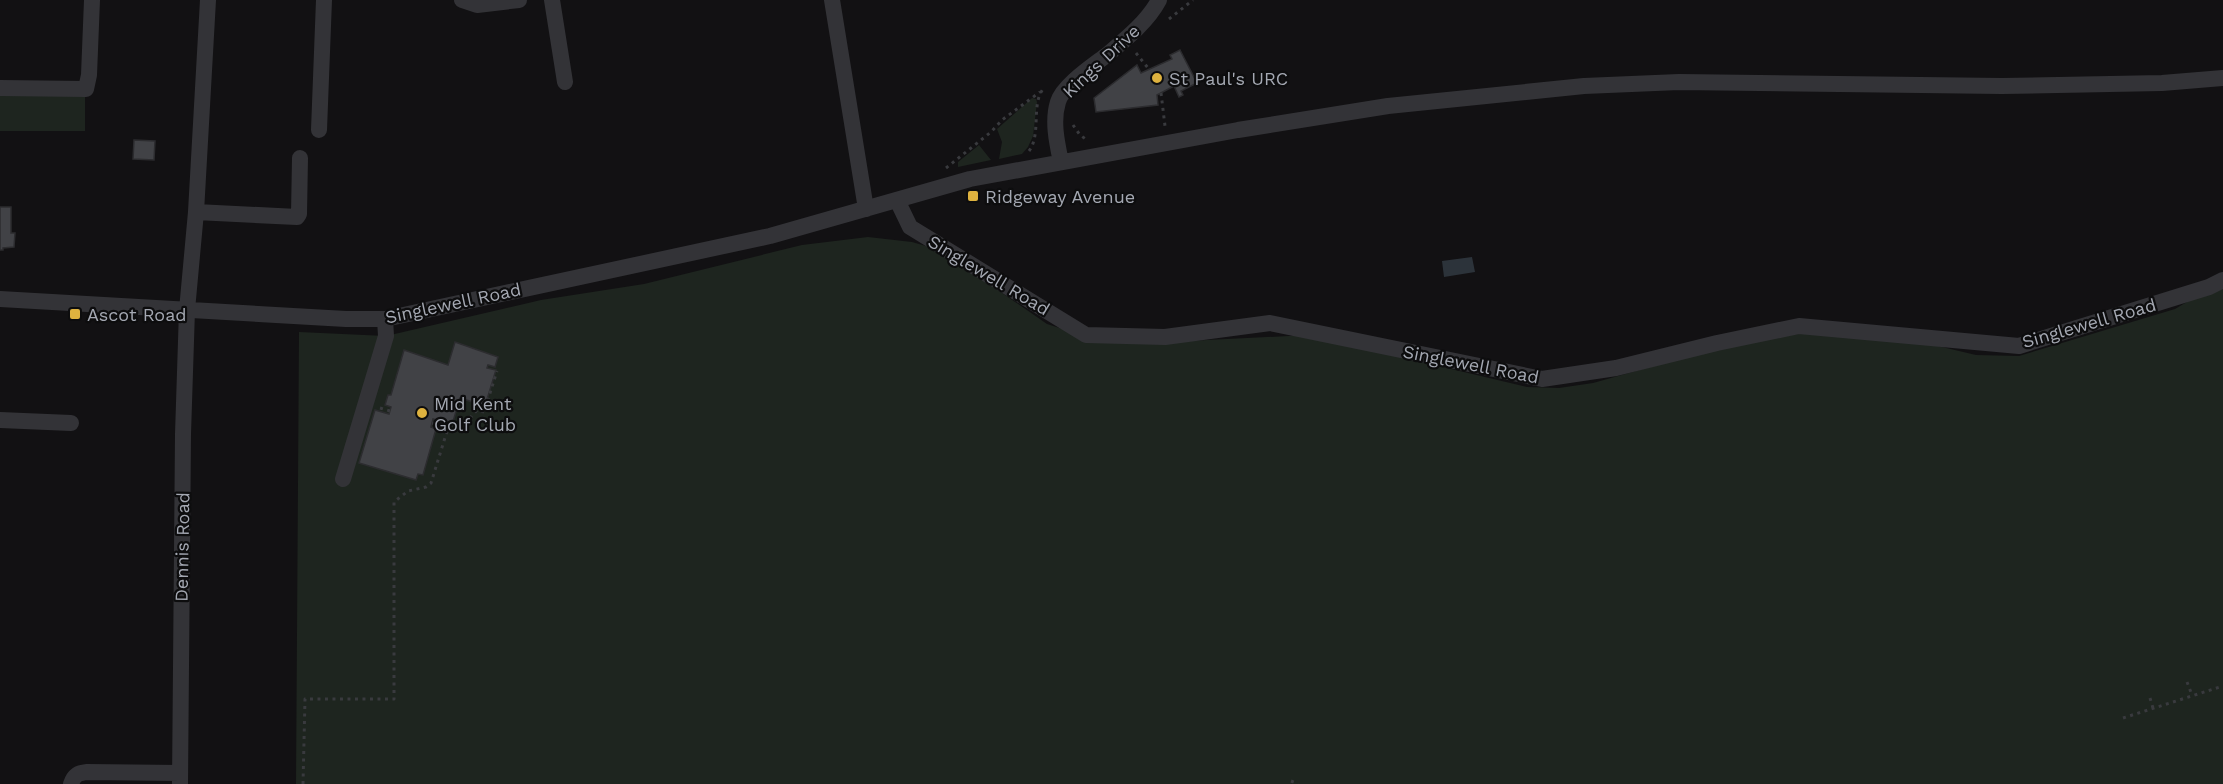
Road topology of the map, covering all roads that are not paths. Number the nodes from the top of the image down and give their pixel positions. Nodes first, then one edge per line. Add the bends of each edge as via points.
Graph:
1 (92, 0) edge
2 (208, 0) edge
3 (324, 0) edge
4 (462, 0) edge
5 (519, 0) edge
6 (552, 0) edge
7 (832, 0) edge
8 (1159, 0) edge
9 (2223, 78) edge
10 (565, 82) dead end
11 (0, 88) edge
12 (319, 130) dead end
13 (300, 158) dead end
14 (1061, 162) junction
15 (897, 200) junction
16 (866, 209) junction
17 (196, 212) junction
18 (2223, 280) edge
19 (0, 299) edge
20 (187, 310) junction
21 (385, 319) junction
22 (0, 420) edge
23 (71, 423) dead end
24 (343, 479) dead end
25 (180, 778) edge
26 (71, 784) edge

1 - 11 street via 86,89
2 - 17 street
3 - 12 street
4 - 5 street via 477,5
6 - 10 street
7 - 16 street
8 - 14 street, Kings Drive via 1149,15 1061,95 1056,121
9 - 14 street, Singlewell Road via 2042,86 1719,82 1584,86 1369,108
13 - 17 street via 297,217
14 - 15 street, Singlewell Road via 961,181
15 - 16 street, Singlewell Road
15 - 18 street, Singlewell Road via 910,227 1086,334 1165,337 1270,323 1542,380 1616,368 1799,326 2019,346
16 - 21 street, Singlewell Road via 770,236
17 - 20 street
19 - 20 street, Singlewell Road
20 - 21 street, Singlewell Road
20 - 25 street, Dennis Road
21 - 24 street via 386,336
22 - 23 street
25 - 26 street via 87,772 78,773

